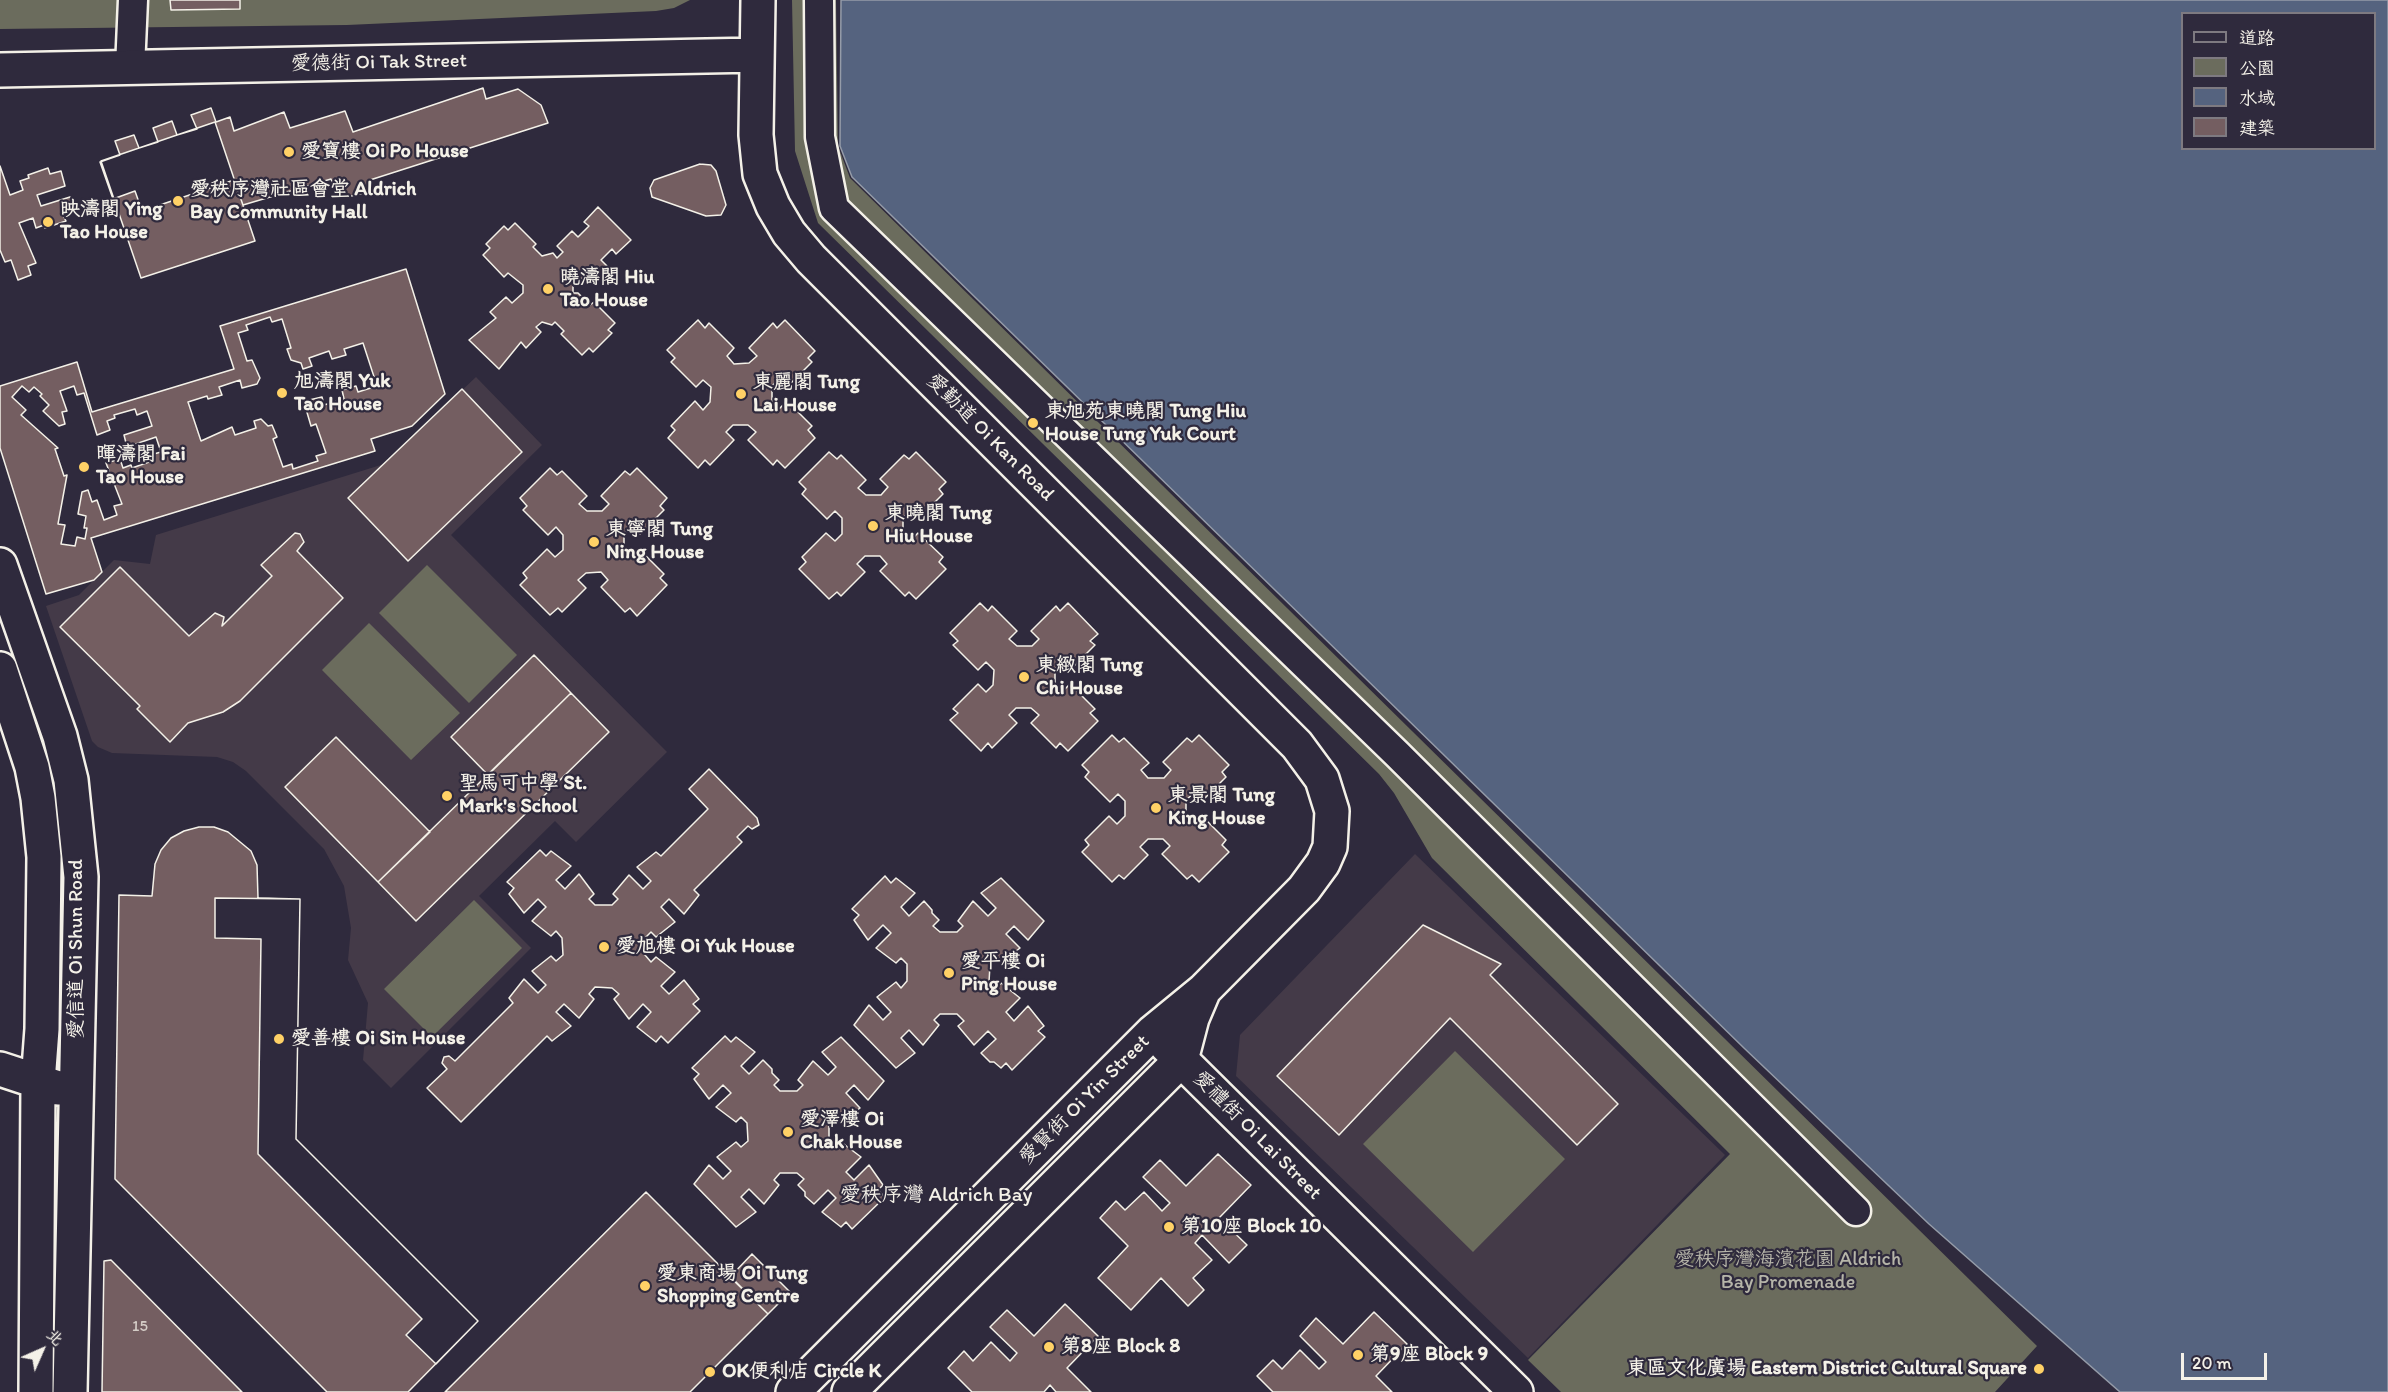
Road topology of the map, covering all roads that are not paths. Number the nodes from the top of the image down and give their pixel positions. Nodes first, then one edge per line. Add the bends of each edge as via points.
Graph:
1 (132, 0) edge
2 (758, 0) edge
3 (819, 0) edge
4 (758, 55) junction
5 (130, 68) junction
6 (0, 70) edge
7 (0, 566) edge
8 (0, 669) edge
9 (1332, 829) joint
10 (1203, 991) junction
11 (1153, 1032) junction
12 (1181, 1060) junction
13 (0, 1069) edge
14 (38, 1082) junction
15 (76, 1093) junction
16 (1856, 1211) dead end
17 (36, 1392) edge
18 (70, 1392) edge
19 (793, 1392) edge
20 (849, 1392) edge
21 (1516, 1392) edge

1 - 5 street
2 - 4 street, 愛勤道 Oi Kan Road
3 - 16 street via 820,137 834,208 1397,754
4 - 5 street, 愛德街 Oi Tak Street
4 - 9 street, 愛勤道 Oi Kan Road via 756,135 760,174 789,233 1297,745 1312,762 1329,795
5 - 6 street, 愛德街 Oi Tak Street
7 - 15 street, 愛信道 Oi Shun Road via 60,736 70,780 81,877
8 - 14 street, 愛信道 Oi Shun Road via 32,767 42,828 44,895
9 - 10 street, 愛賢街 Oi Yin Street via 1330,847 1315,876
10 - 11 street, 愛賢街 Oi Yin Street
10 - 12 street, 愛賢街 Oi Yin Street
11 - 12 street, 愛禮街 Oi Lai Street
11 - 19 street, 愛賢街 Oi Yin Street
12 - 20 street, 愛賢街 Oi Yin Street
12 - 21 street, 愛禮街 Oi Lai Street
13 - 14 street
14 - 15 street
14 - 17 street, 愛信道 Oi Shun Road
15 - 18 street, 愛信道 Oi Shun Road

